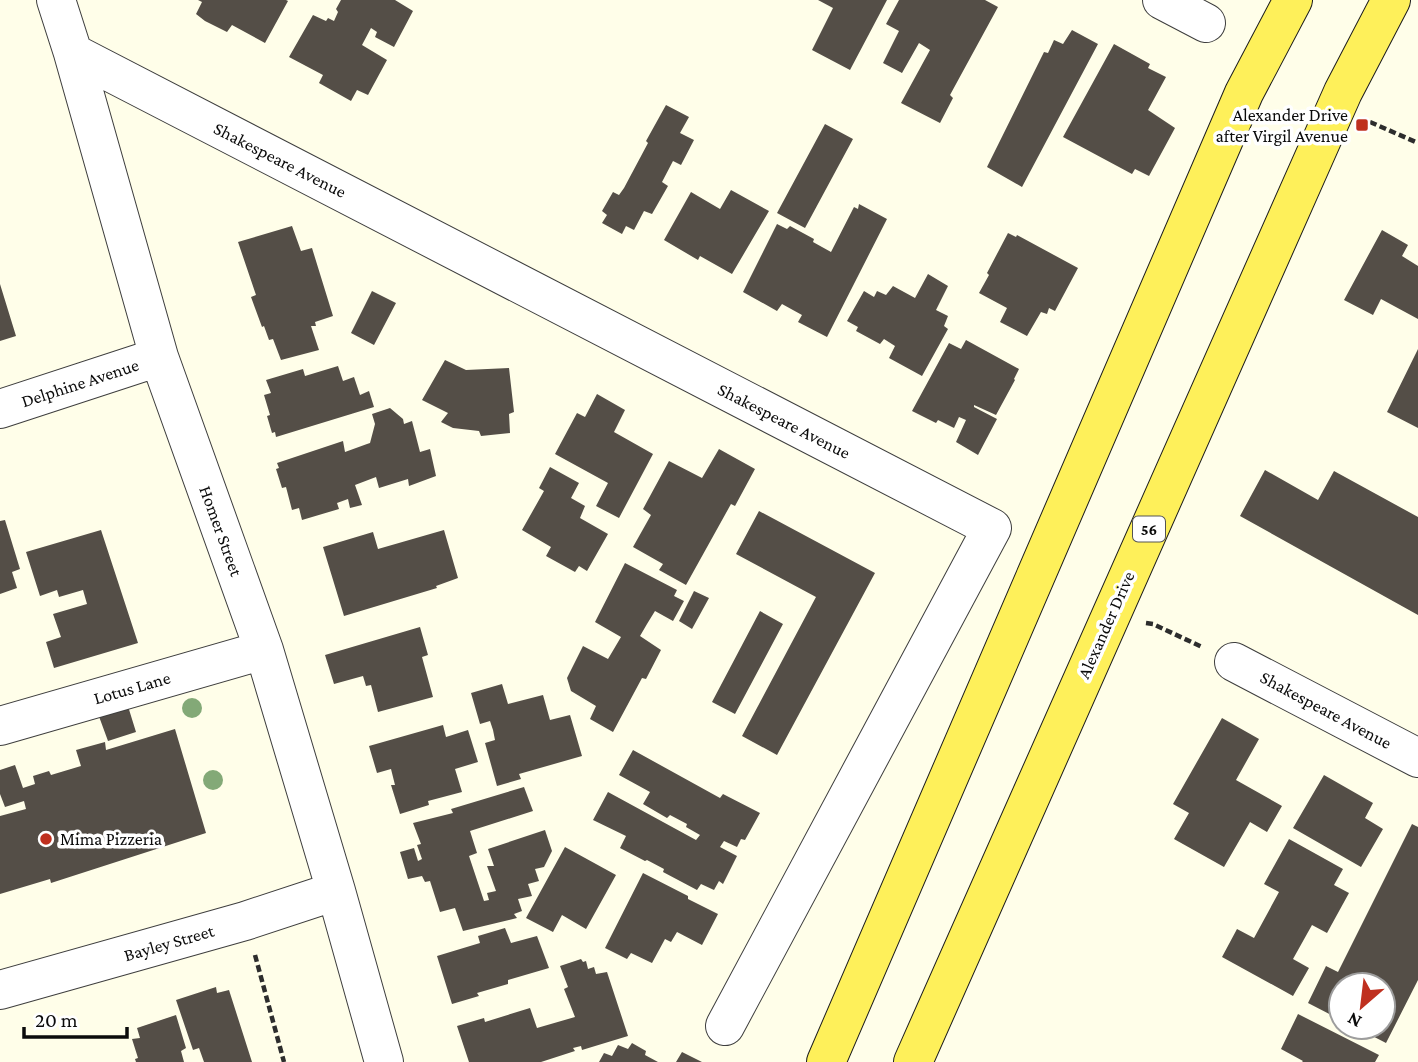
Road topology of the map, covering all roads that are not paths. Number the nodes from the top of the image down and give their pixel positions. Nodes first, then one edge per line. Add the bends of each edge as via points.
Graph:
1 (56, 0) edge
2 (1162, 0) edge
3 (1293, 0) edge
4 (1391, 0) edge
5 (1206, 23) dead end
6 (73, 53) junction
7 (159, 357) junction
8 (0, 409) edge
9 (264, 650) junction
10 (1234, 662) road end
11 (0, 726) edge
12 (1418, 758) edge
13 (337, 891) junction
14 (0, 990) edge
15 (725, 1026) dead end
16 (384, 1062) edge
17 (826, 1062) edge
18 (913, 1062) edge

1 - 6 street, Homer Street
2 - 5 street
3 - 17 main road via 1244,93
4 - 18 main road, Alexander Drive / 56 via 1343,92
6 - 7 street, Homer Street
6 - 15 street, Shakespeare Avenue via 992,528
7 - 8 street, Delphine Avenue
7 - 9 street, Homer Street
9 - 11 street, Lotus Lane
9 - 13 street, Homer Street
10 - 12 street, Shakespeare Avenue
13 - 14 street, Bayley Street
13 - 16 street, Homer Street

